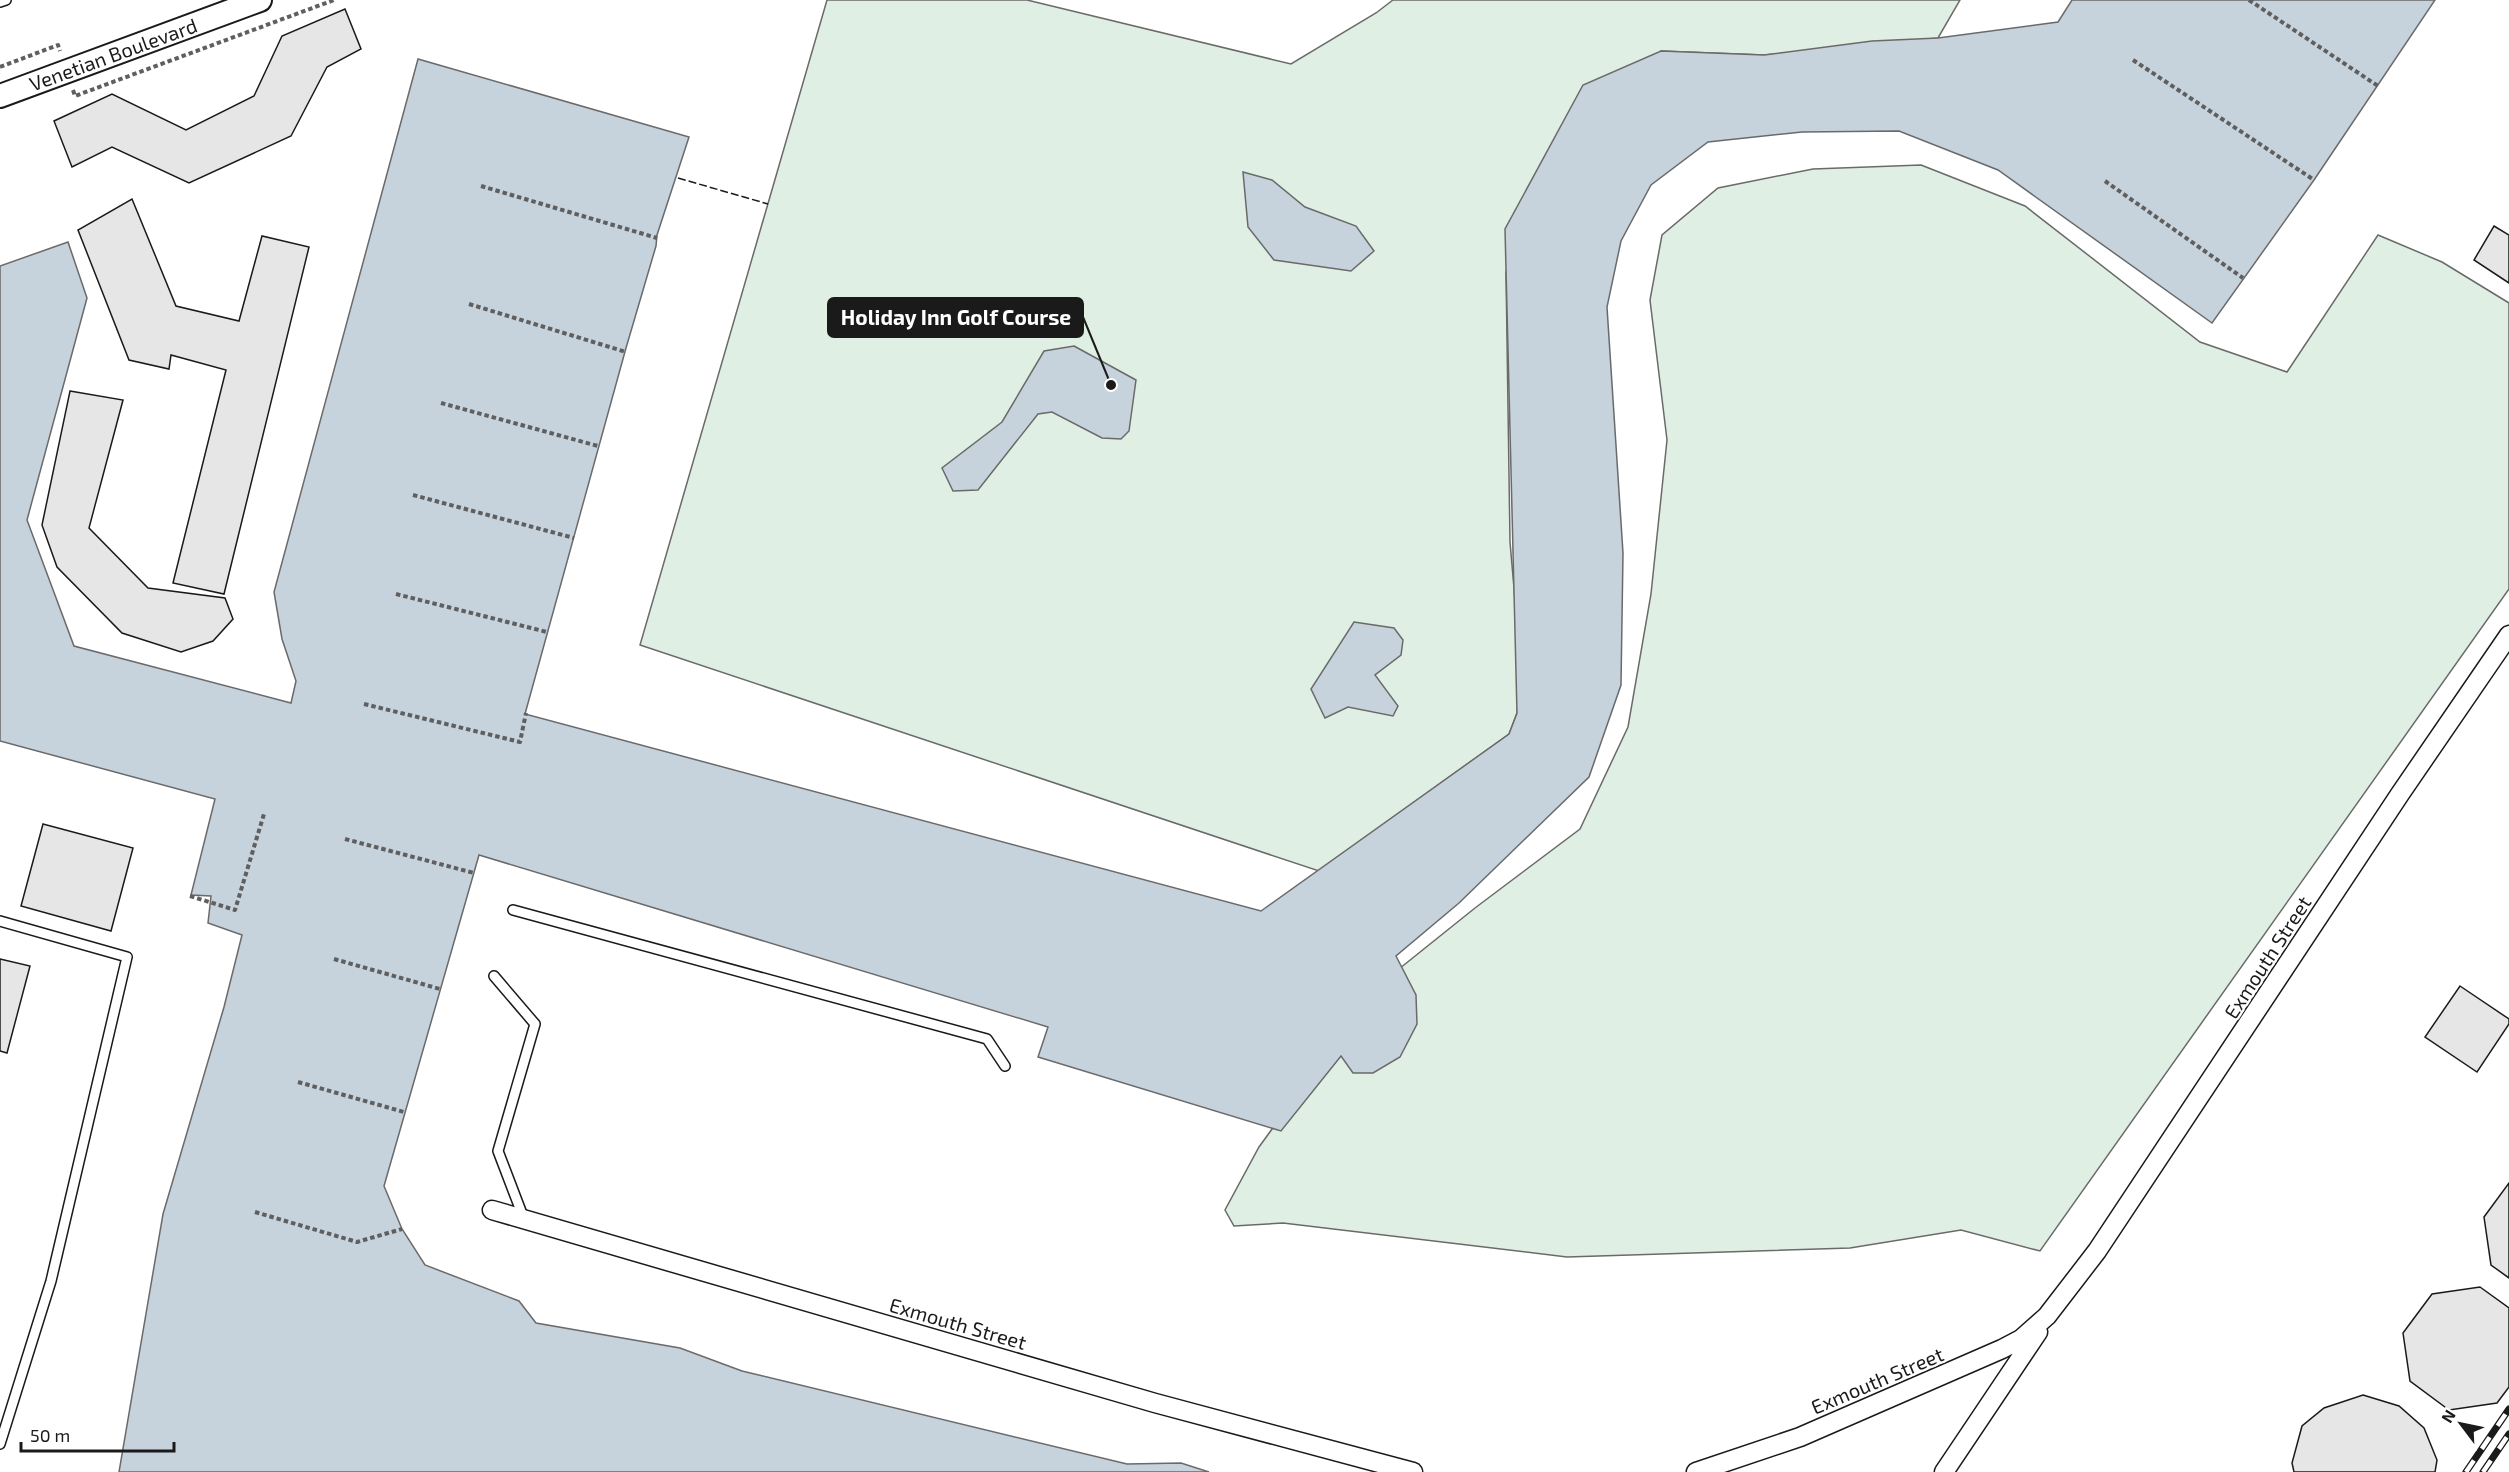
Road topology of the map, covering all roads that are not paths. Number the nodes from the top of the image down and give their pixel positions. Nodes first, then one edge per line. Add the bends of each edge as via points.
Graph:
1 (6, 0) edge
2 (260, 0) edge
3 (0, 2) edge
4 (0, 96) edge
5 (2509, 635) edge
6 (513, 910) dead end
7 (0, 921) edge
8 (494, 976) dead end
9 (1005, 1066) dead end
10 (492, 1210) dead end
11 (524, 1220) junction
12 (2059, 1301) junction
13 (0, 1444) edge
14 (1413, 1472) edge
15 (1696, 1472) edge
16 (1944, 1472) edge

1 - 3 lane
2 - 4 street, Venetian Boulevard
5 - 12 street, Exmouth Street via 2087,1267
6 - 9 lane via 987,1039
7 - 13 lane via 127,957 51,1281
8 - 11 lane via 534,1024 498,1151
10 - 11 street, Exmouth Street
11 - 14 street, Exmouth Street via 1155,1403
12 - 15 street, Exmouth Street via 2034,1329 2002,1349 1800,1437
12 - 16 street, Exmouth Street

